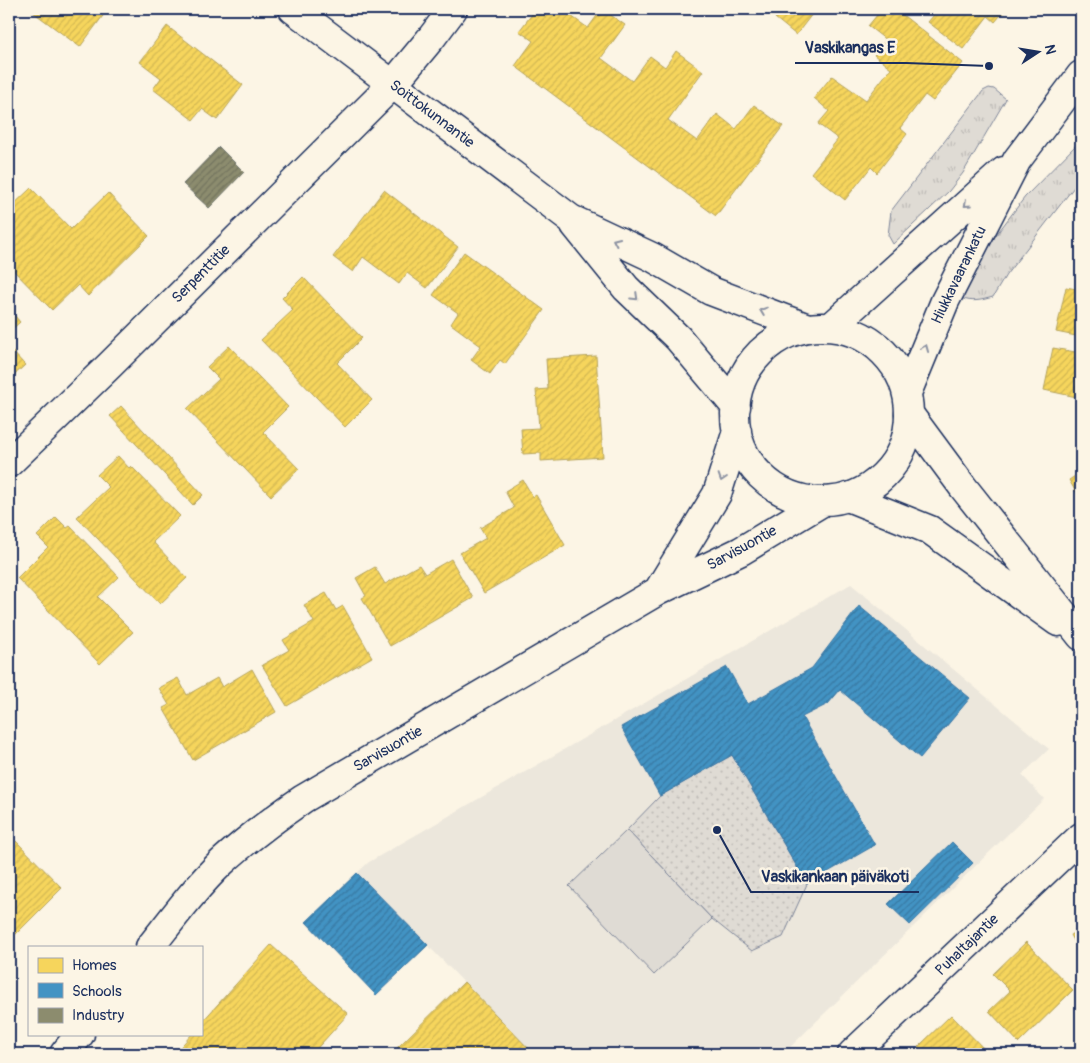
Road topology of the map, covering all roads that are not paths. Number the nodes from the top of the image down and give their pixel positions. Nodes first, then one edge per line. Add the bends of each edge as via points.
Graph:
1 (293, 9) edge
2 (453, 9) edge
3 (1081, 75) edge
4 (393, 84) junction
5 (1017, 160) junction
6 (571, 219) junction
7 (820, 327) junction
8 (908, 403) junction
9 (736, 419) junction
10 (9, 463) edge
11 (836, 499) junction
12 (658, 591) junction
13 (1081, 638) edge
14 (1081, 836) edge
15 (151, 946) edge
16 (78, 1036) edge
17 (64, 1054) edge
18 (852, 1054) edge

1 - 4 street, Soittokunnantie
2 - 4 street, Serpenttitie
3 - 5 street, Hiukkavaarankatu
4 - 6 street, Soittokunnantie
4 - 10 street, Serpenttitie
5 -> 7 street, Hiukkavaarankatu
8 -> 5 street, Hiukkavaarankatu via 945,301
7 -> 6 street, Soittokunnantie via 711,291 652,257
6 -> 9 street, Soittokunnantie via 626,288 678,338
7 - 8 street via 853,332 873,343 888,356 900,374
7 - 9 street via 786,334 752,362 741,384
8 - 11 street via 906,434 888,471 870,487
8 - 13 street via 963,487
9 - 11 street via 745,454 759,474 778,489 800,498
9 -> 12 street, Sarvisuontie via 717,494
11 - 12 street, Sarvisuontie via 741,551
11 - 13 street via 930,530
12 - 15 street, Sarvisuontie via 303,799 257,831 220,863
14 - 18 street, Puhaltajantie
16 - 17 street

